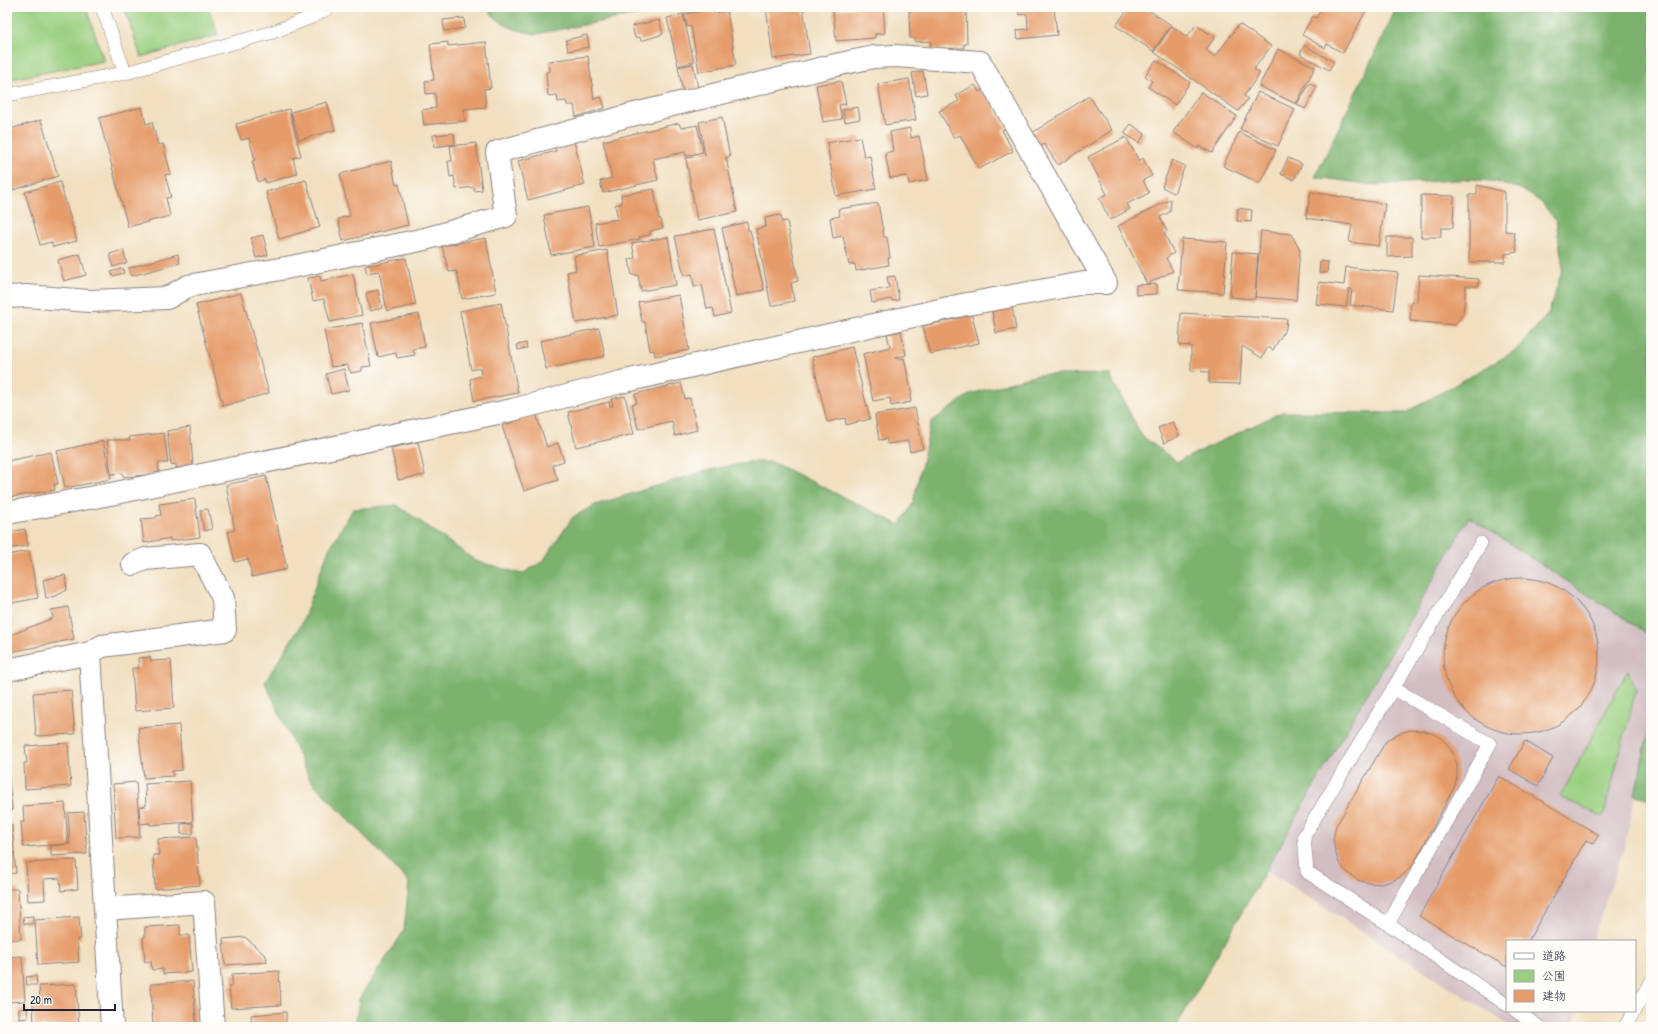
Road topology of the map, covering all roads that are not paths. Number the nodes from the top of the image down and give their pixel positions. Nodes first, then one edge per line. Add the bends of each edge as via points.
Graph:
1 (102, 7) edge
2 (330, 7) edge
3 (125, 73) junction
4 (7, 95) edge
5 (7, 296) edge
6 (7, 513) edge
7 (1480, 543) dead end
8 (133, 564) dead end
9 (90, 653) junction
10 (7, 670) edge
11 (1393, 688) junction
12 (105, 909) junction
13 (1388, 924) junction
14 (1651, 982) edge
15 (1506, 1004) edge
16 (1636, 1007) edge
17 (1517, 1012) edge
18 (1633, 1012) edge
19 (112, 1027) edge
20 (212, 1027) edge
21 (1539, 1027) edge
22 (1625, 1027) edge

1 - 3 lane
2 - 3 lane via 273,32
3 - 4 lane
5 - 6 street via 89,301 167,298 188,286 425,239 506,216 497,152 627,116 832,66 895,56 980,62 1106,283 1084,283 962,305 621,382 512,410 116,493
7 - 11 lane
8 - 9 street via 145,559 200,554 223,598 225,630 102,646
9 - 10 street
9 - 12 street
11 - 13 lane via 1304,836 1307,872
11 - 13 lane via 1490,744
12 - 19 street
12 - 20 street via 204,902
13 - 15 lane
14 - 16 lane
17 - 21 lane
18 - 22 lane

